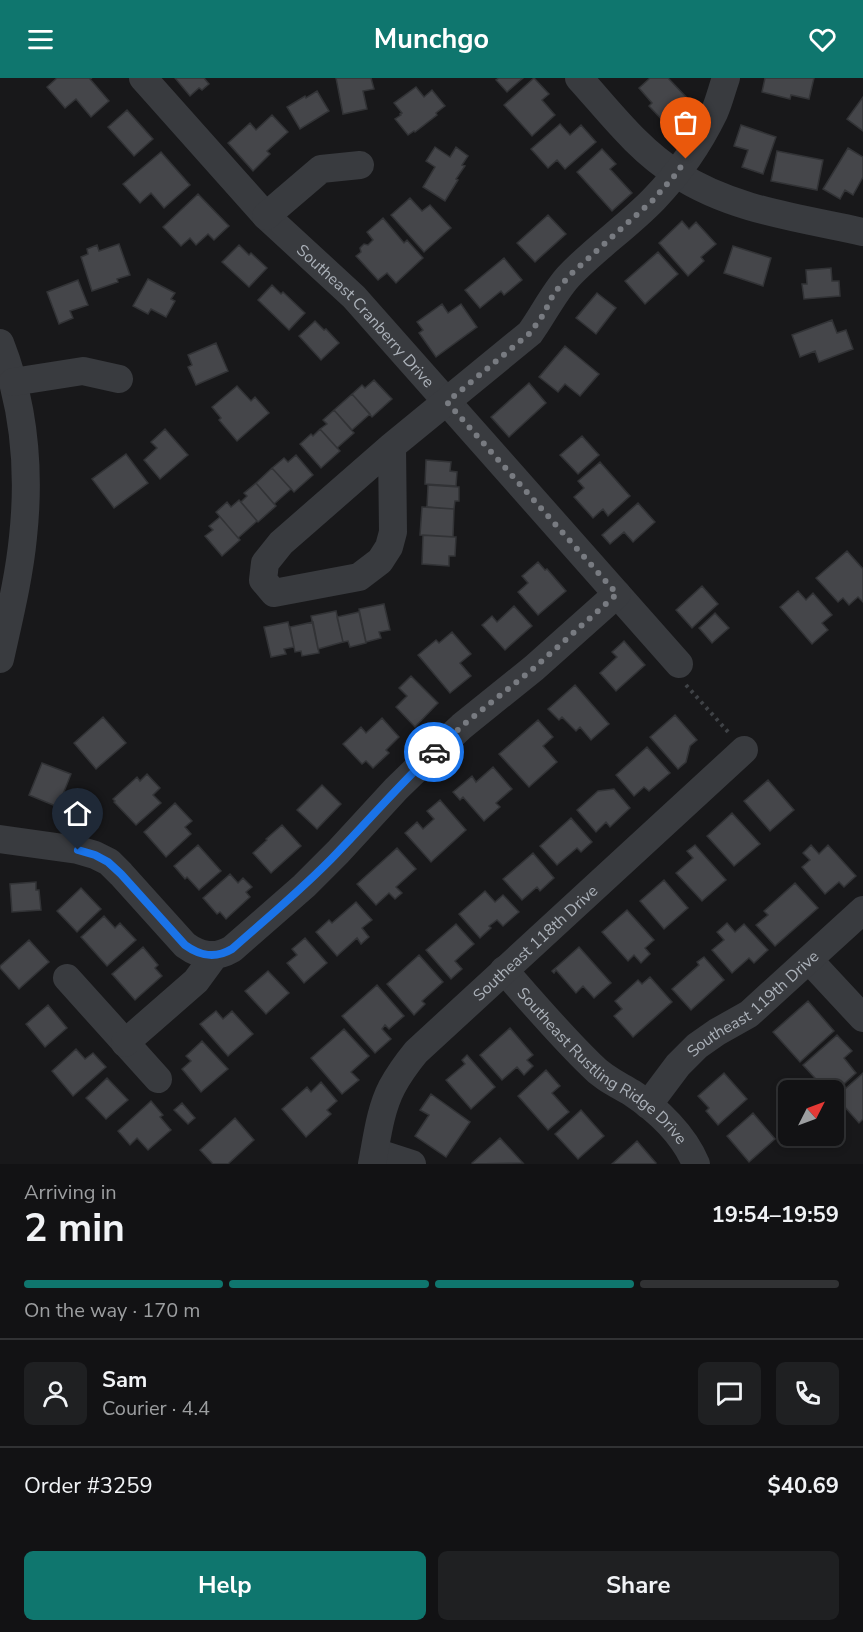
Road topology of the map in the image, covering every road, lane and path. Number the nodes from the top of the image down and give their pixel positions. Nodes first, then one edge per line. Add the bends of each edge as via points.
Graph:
1 (143, 78) edge
2 (579, 78) edge
3 (726, 78) edge
4 (360, 165) dead end
5 (676, 174) junction
6 (266, 216) junction
7 (863, 232) edge
8 (0, 343) edge
9 (119, 380) dead end
10 (13, 382) junction
11 (447, 402) junction
12 (393, 446) junction
13 (617, 594) junction
14 (0, 658) edge
15 (679, 664) joint
16 (744, 750) joint
17 (0, 839) edge
18 (863, 910) edge
19 (215, 955) junction
20 (809, 960) junction
21 (504, 970) junction
22 (67, 978) dead end
23 (863, 1018) edge
24 (125, 1043) junction
25 (158, 1079) dead end
26 (648, 1105) junction
27 (373, 1158) edge
28 (412, 1164) edge
29 (696, 1164) edge

1 - 6 street, Southeast Cranberry Drive
2 - 5 street via 651,155
3 - 5 street via 715,112
4 - 6 street via 321,170
5 - 7 street via 715,195 749,207
5 - 11 street via 570,275 530,333
6 - 11 street, Southeast Cranberry Drive via 354,297
8 - 10 street
9 - 10 street via 83,371
10 - 14 street via 23,438 26,504 21,556
11 - 12 street
11 - 13 street, Southeast Cranberry Drive
12 - 12 street via 281,543 265,563 263,580 274,593 359,577 380,561 393,532
13 - 15 street, Southeast Cranberry Drive
13 - 19 street via 462,726 304,886 232,949
15 - 16 path via 685,684
16 - 21 street, Southeast 118th Drive
17 - 19 street via 78,850 108,862 185,945 194,952
18 - 20 street, Southeast 119th Drive
19 - 24 street via 196,981
20 - 23 street
20 - 26 street, Southeast 119th Drive via 749,1014 697,1046
21 - 26 street, Southeast Rustling Ridge Drive via 592,1066
21 - 27 street, Southeast 118th Drive via 416,1052 402,1070 381,1115
22 - 24 street
24 - 25 street
26 - 29 street, Southeast Rustling Ridge Drive via 664,1119
27 - 28 street

